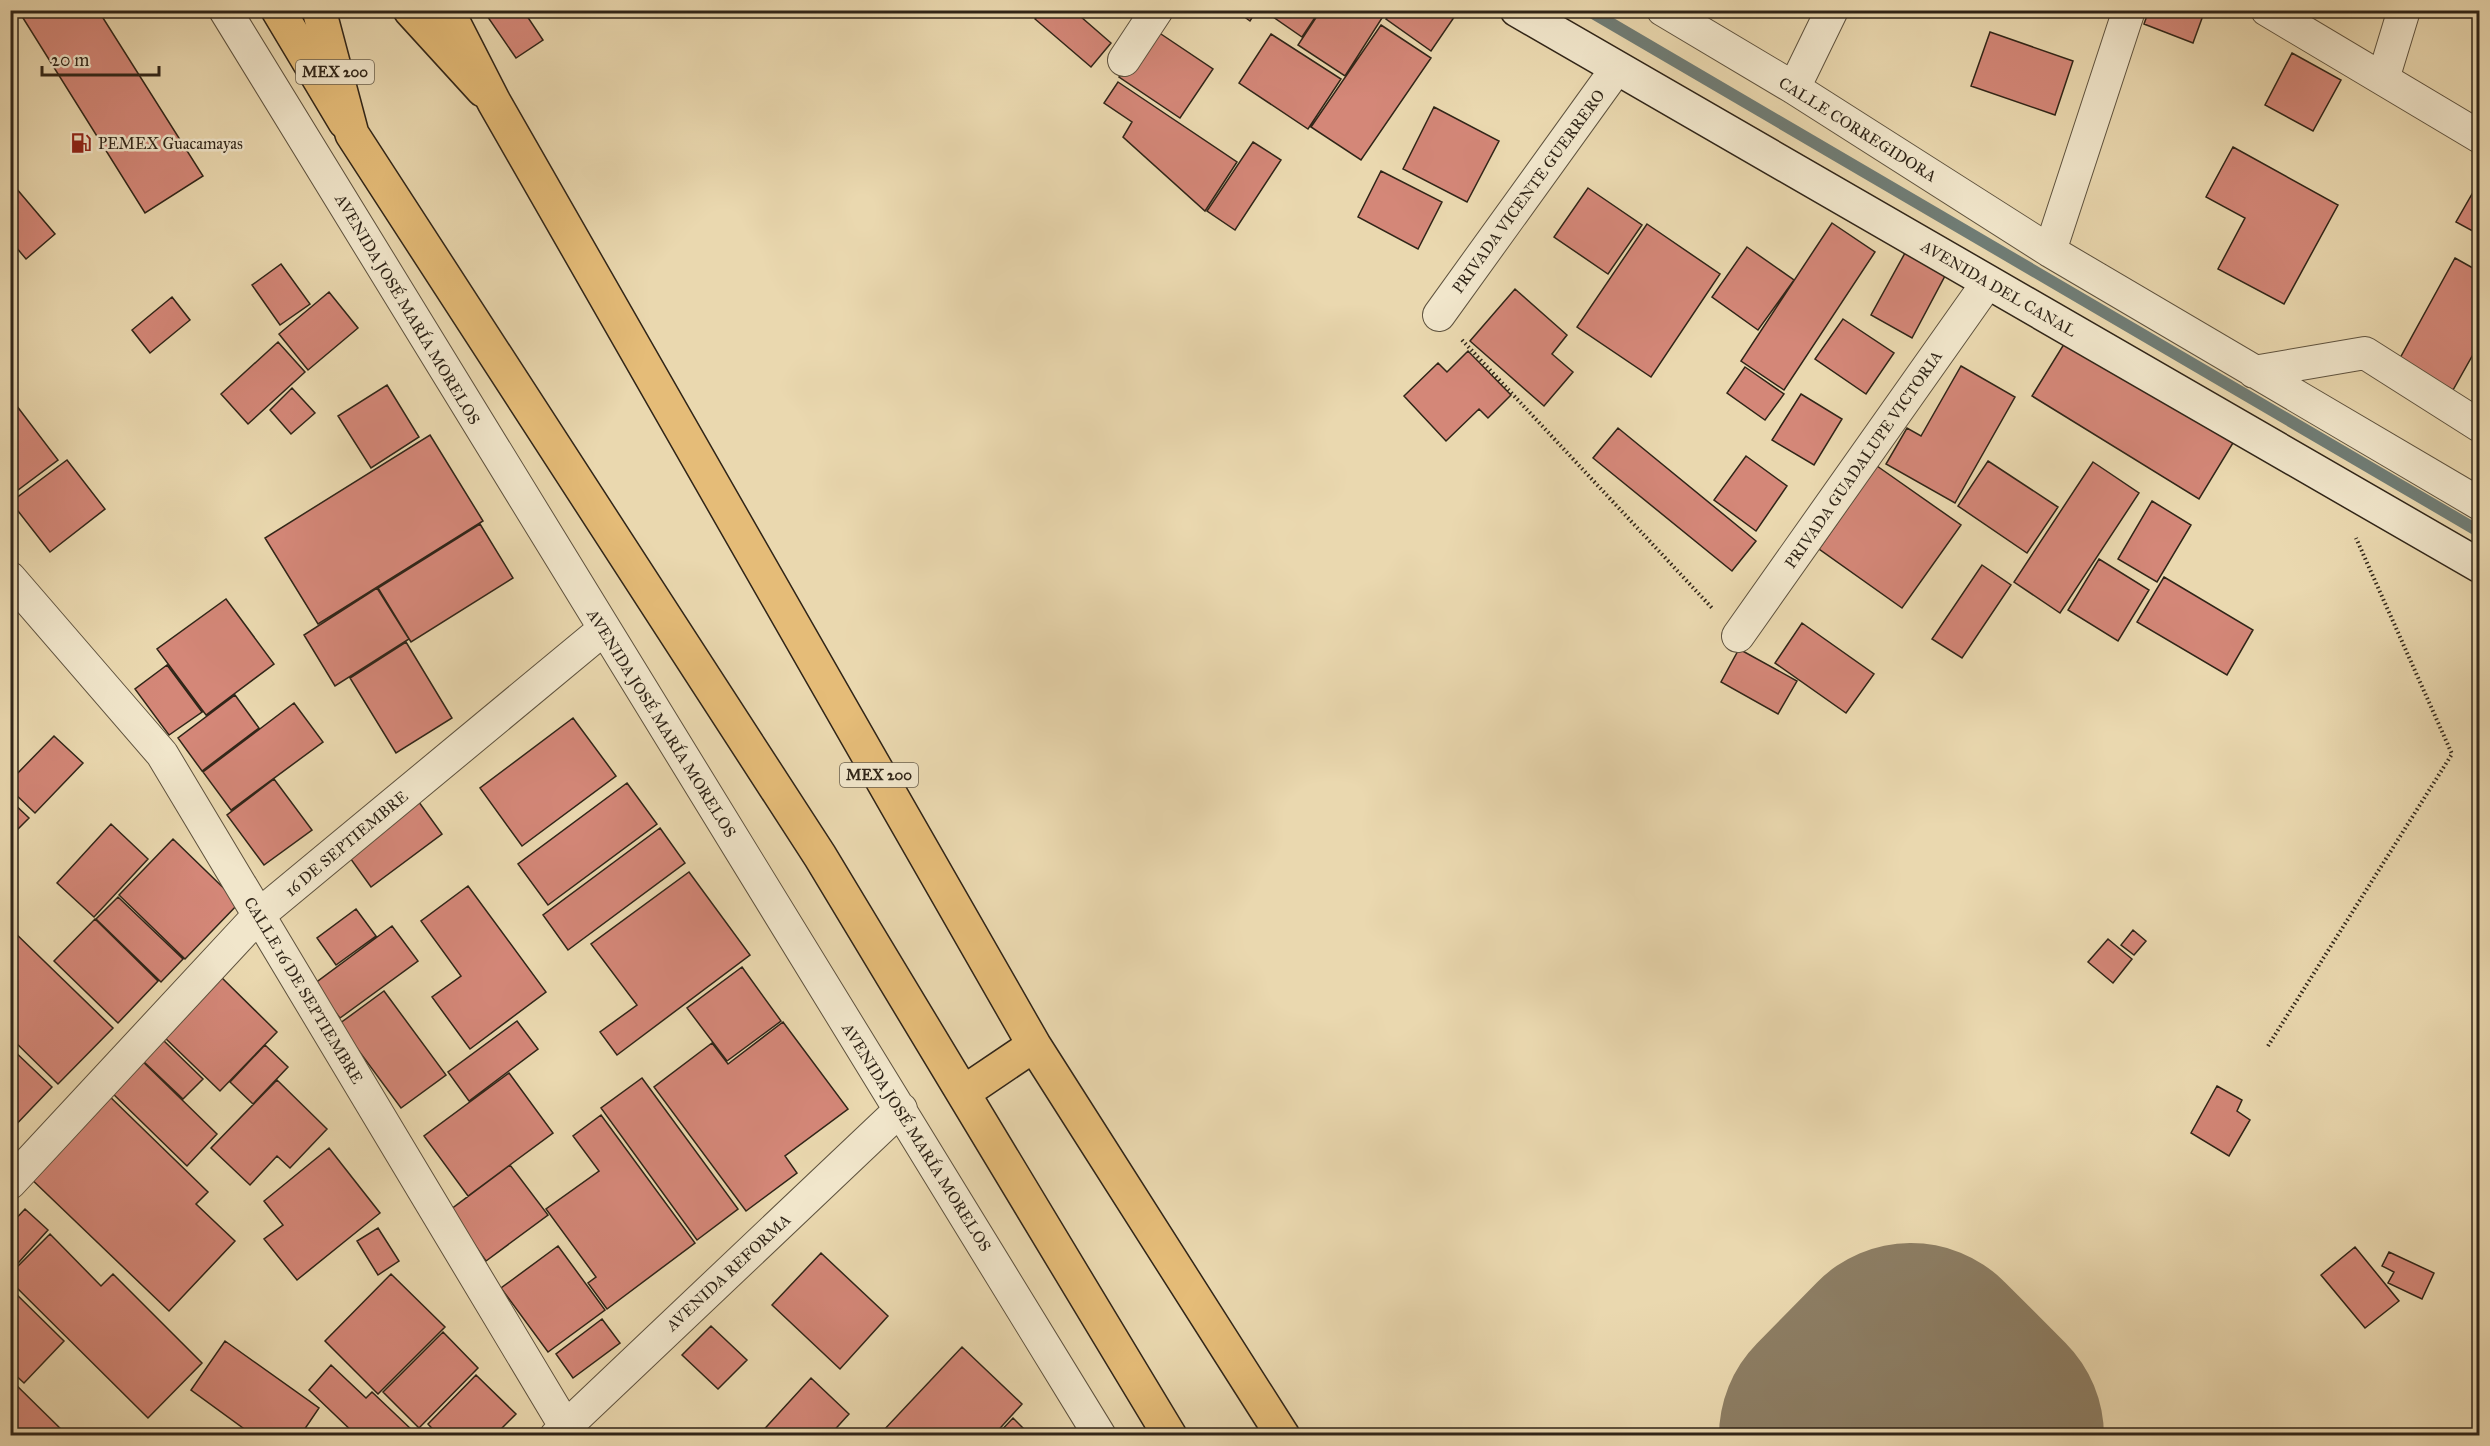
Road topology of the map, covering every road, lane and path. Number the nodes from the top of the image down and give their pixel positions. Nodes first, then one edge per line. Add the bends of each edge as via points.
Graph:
1 (225, 10) edge
2 (278, 10) edge
3 (319, 10) edge
4 (410, 10) edge
5 (447, 10) edge
6 (1157, 10) edge
7 (1517, 10) edge
8 (1664, 10) edge
9 (1832, 10) edge
10 (2129, 10) edge
11 (2267, 10) edge
12 (2404, 10) edge
13 (1124, 60) dead end
14 (1617, 68) junction
15 (2383, 79) junction
16 (1794, 88) junction
17 (494, 102) junction
18 (352, 134) junction
19 (2480, 137) edge
20 (2050, 251) junction
21 (1988, 282) junction
22 (1439, 315) joint
23 (2254, 372) junction
24 (2480, 426) edge
25 (2480, 504) edge
26 (2354, 532) dead end
27 (2480, 566) edge
28 (10, 578) edge
29 (604, 629) junction
30 (1738, 636) joint
31 (259, 915) junction
32 (1034, 1045) junction
33 (2268, 1046) dead end
34 (963, 1093) junction
35 (901, 1109) junction
36 (10, 1183) edge
37 (560, 1431) edge
38 (1100, 1436) edge
39 (1170, 1436) edge
40 (1283, 1436) edge

1 - 29 street, AVENIDA JOSÉ MARÍA MORELOS
2 - 18 main road
3 - 18 main road, MEX 200
4 - 17 main road
5 - 17 main road, MEX 200
6 - 13 street
7 - 14 street, AVENIDA DEL CANAL
8 - 16 street, CALLE CORREGIDORA
9 - 16 street
10 - 20 street
11 - 15 street
12 - 15 street
14 - 21 street, AVENIDA DEL CANAL
14 - 22 street, PRIVADA VICENTE GUERRERO
15 - 19 street
16 - 20 street, CALLE CORREGIDORA
17 - 32 main road, MEX 200
18 - 34 main road, MEX 200 via 819,856
20 - 23 street, CALLE CORREGIDORA
21 - 27 street, AVENIDA DEL CANAL
21 - 30 street, PRIVADA GUADALUPE VICTORIA
22 - 30 path
23 - 24 street via 2365,353
23 - 25 street, CALLE CORREGIDORA
26 - 33 path via 2452,754
28 - 31 street, CALLE 16 DE SEPTIEMBRE via 162,754
29 - 31 street, 16 DE SEPTIEMBRE
29 - 35 street, AVENIDA JOSÉ MARÍA MORELOS
31 - 36 street, 16 DE SEPTIEMBRE
31 - 37 street, CALLE 16 DE SEPTIEMBRE
32 - 34 main road
32 - 40 main road, MEX 200
34 - 39 main road, MEX 200
35 - 37 street, AVENIDA REFORMA
35 - 38 street, AVENIDA JOSÉ MARÍA MORELOS

